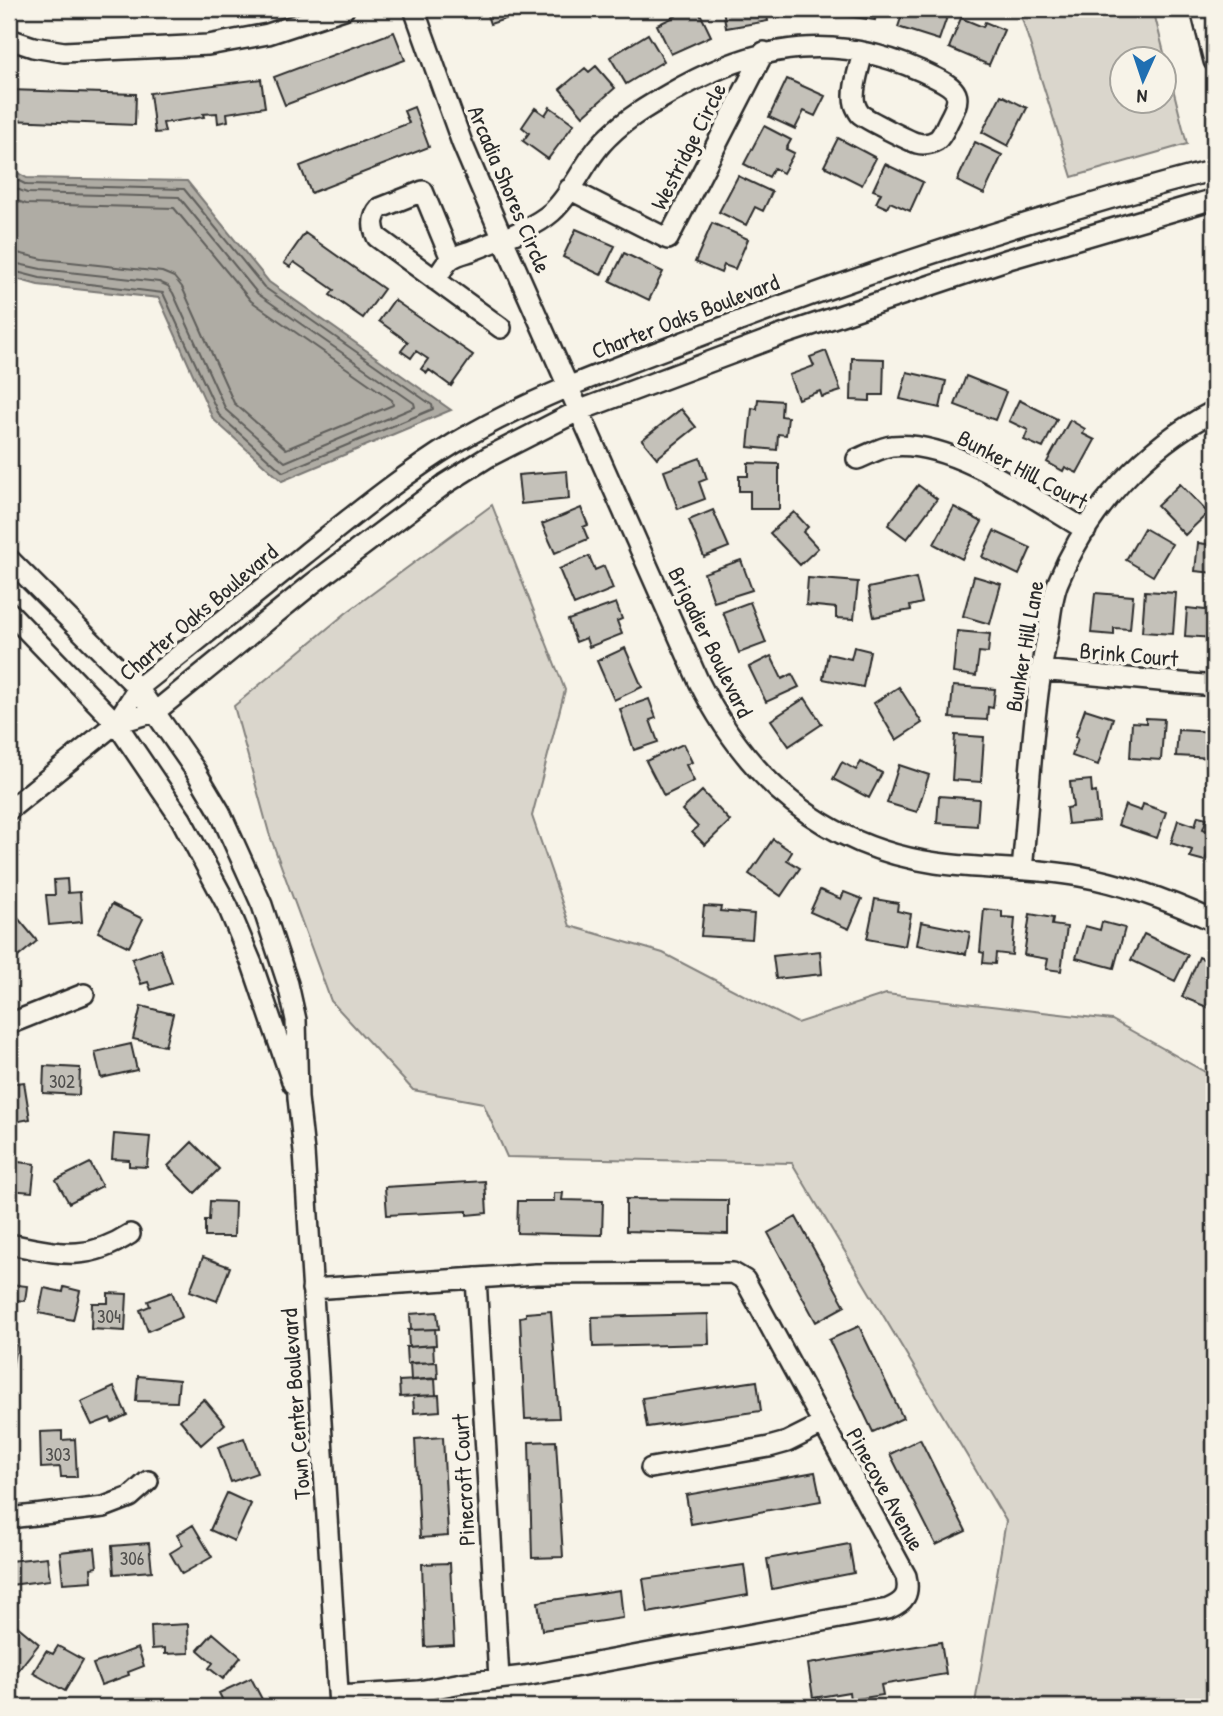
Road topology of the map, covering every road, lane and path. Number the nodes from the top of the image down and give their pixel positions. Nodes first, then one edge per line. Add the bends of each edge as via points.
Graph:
1 (344, 9) edge
2 (414, 9) edge
3 (1200, 9) edge
4 (1211, 33) edge
5 (9, 39) edge
6 (764, 52) junction
7 (863, 52) junction
8 (1214, 61) edge
9 (1214, 170) edge
10 (569, 189) junction
11 (1214, 199) edge
12 (502, 237) junction
13 (451, 259) junction
14 (435, 280) junction
15 (501, 328) dead end
16 (567, 386) junction
17 (578, 411) junction
18 (1214, 411) edge
19 (857, 459) dead end
20 (1086, 530) junction
21 (9, 559) edge
22 (9, 612) edge
23 (1040, 670) junction
24 (1214, 686) edge
25 (138, 688) junction
26 (155, 712) junction
27 (116, 723) junction
28 (9, 810) edge
29 (1022, 870) junction
30 (1214, 921) edge
31 (84, 994) dead end
32 (9, 1024) edge
33 (298, 1098) junction
34 (130, 1234) dead end
35 (9, 1244) edge
36 (475, 1278) junction
37 (312, 1289) junction
38 (823, 1424) junction
39 (651, 1468) dead end
40 (148, 1481) dead end
41 (9, 1518) edge
42 (499, 1678) junction
43 (339, 1702) edge

1 - 5 street via 268,34 208,46 64,52
2 - 12 street, Arcadia Shores Circle
3 - 4 street
4 - 8 street
6 - 7 street, Westridge Circle via 822,48
6 - 10 street, Westridge Circle via 696,78 626,121 594,151
6 - 10 street, Westridge Circle via 668,239
7 - 7 street, Westridge Circle via 926,73 957,93 958,104 939,138 928,144 916,143 860,114 854,94
9 - 16 street, Charter Oaks Boulevard via 1001,232 770,309
10 - 12 street, Westridge Circle via 550,213
11 - 17 street, Charter Oaks Boulevard via 1010,259 776,337
12 - 13 street, Westridge Circle
12 - 16 street, Arcadia Shores Circle
13 - 14 street
13 - 14 street via 423,191 376,213 377,237
14 - 15 street
16 - 17 street, Brigadier Boulevard
16 - 25 street, Charter Oaks Boulevard via 509,413 403,477
17 - 26 street, Charter Oaks Boulevard via 488,457 404,513
17 - 29 street, Brigadier Boulevard via 714,712 766,780 825,824 884,852 936,863
18 - 20 street, Bunker Hill Lane via 1168,439 1133,469
19 - 20 street, Bunker Hill Court via 890,446 923,447 988,472
20 - 23 street, Bunker Hill Lane via 1058,581
21 - 25 street, Town Center Boulevard
22 - 27 street, Town Center Boulevard
23 - 24 street, Brink Court
23 - 29 street, Bunker Hill Lane
25 - 26 street, Town Center Boulevard
25 - 27 street, Charter Oaks Boulevard
26 - 27 street, Charter Oaks Boulevard
26 - 33 street, Town Center Boulevard via 220,812 262,905 296,1020
27 - 28 street
27 - 33 street, Town Center Boulevard via 181,819 228,907
29 - 30 street, Brigadier Boulevard via 1119,884
31 - 32 street
33 - 37 street, Town Center Boulevard
34 - 35 street via 108,1248 81,1254
36 - 37 street, Pinecove Avenue
36 - 38 street, Pinecove Avenue via 733,1273 745,1280
36 - 42 street, Pinecroft Court
37 - 43 street, Town Center Boulevard
38 - 39 street via 769,1447
38 - 42 street, Pinecove Avenue via 906,1576 907,1596 899,1604
40 - 41 street via 130,1497 104,1507
42 - 43 street, Pinecove Avenue

